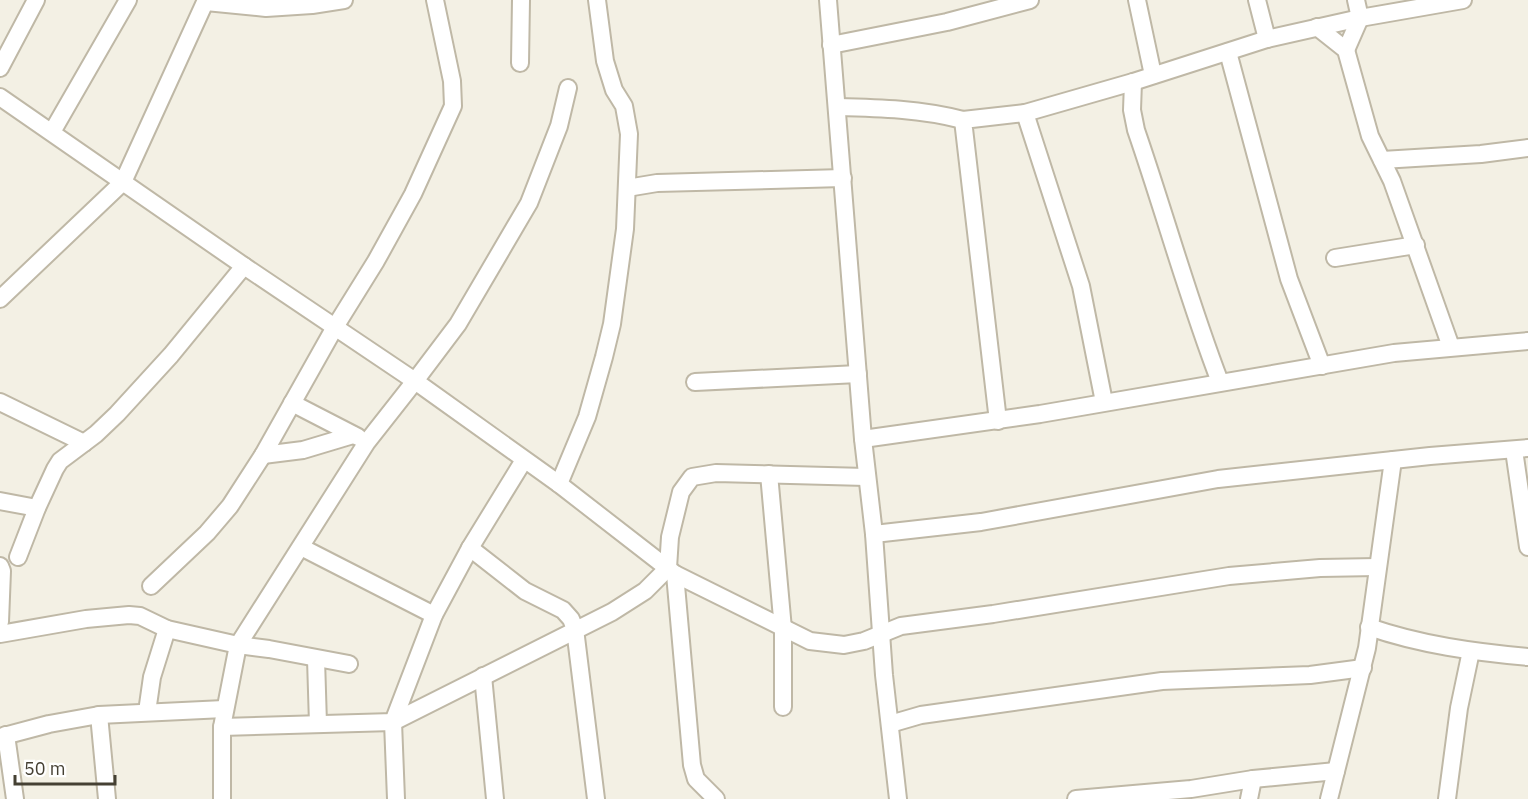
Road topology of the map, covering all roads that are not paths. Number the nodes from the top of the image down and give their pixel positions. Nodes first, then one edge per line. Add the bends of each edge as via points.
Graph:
1 (36, 0) edge
2 (128, 0) edge
3 (344, 0) edge
4 (435, 0) edge
5 (521, 0) edge
6 (597, 0) edge
7 (828, 0) edge
8 (1030, 0) edge
9 (1137, 0) edge
10 (1257, 0) edge
11 (1356, 0) edge
12 (1462, 0) edge
13 (206, 1) edge
14 (1360, 18) junction
15 (1317, 27) junction
16 (1267, 39) junction
17 (831, 45) junction
18 (1346, 50) junction
19 (1228, 52) junction
20 (520, 63) dead end
21 (0, 68) edge
22 (1153, 75) junction
23 (1133, 82) junction
24 (568, 88) dead end
25 (0, 97) edge
26 (837, 107) junction
27 (1026, 113) junction
28 (963, 120) junction
29 (52, 132) junction
30 (1528, 148) edge
31 (1382, 160) junction
32 (843, 178) junction
33 (123, 182) junction
34 (627, 188) junction
35 (1416, 245) junction
36 (1335, 258) dead end
37 (244, 266) junction
38 (0, 299) edge
39 (335, 327) junction
40 (1528, 341) edge
41 (1451, 347) junction
42 (1322, 366) junction
43 (858, 374) junction
44 (415, 381) junction
45 (695, 382) dead end
46 (1220, 382) junction
47 (0, 402) edge
48 (1104, 402) junction
49 (292, 403) junction
50 (998, 421) junction
51 (360, 438) junction
52 (863, 439) junction
53 (84, 443) junction
54 (1521, 449) edge
55 (263, 455) junction
56 (524, 460) junction
57 (1393, 460) junction
58 (769, 474) junction
59 (866, 477) junction
60 (559, 484) junction
61 (0, 501) edge
62 (37, 508) junction
63 (874, 534) junction
64 (301, 546) junction
65 (1528, 547) edge
66 (470, 548) junction
67 (18, 556) dead end
68 (0, 566) edge
69 (1377, 567) junction
70 (671, 571) junction
71 (151, 586) dead end
72 (435, 615) junction
73 (0, 622) edge
74 (1370, 627) junction
75 (168, 629) junction
76 (575, 629) junction
77 (783, 629) junction
78 (0, 634) edge
79 (882, 635) junction
80 (238, 645) junction
81 (1471, 651) junction
82 (1528, 657) edge
83 (316, 659) junction
84 (349, 664) dead end
85 (1363, 668) junction
86 (483, 676) junction
87 (783, 707) dead end
88 (224, 709) junction
89 (147, 712) junction
90 (99, 716) junction
91 (393, 722) junction
92 (318, 724) junction
93 (890, 724) junction
94 (222, 727) junction
95 (3, 736) edge
96 (1336, 771) junction
97 (696, 779) junction
98 (1253, 779) junction
99 (1191, 794) edge
100 (15, 799) edge
101 (107, 799) edge
102 (222, 799) edge
103 (396, 799) edge
104 (495, 799) edge
105 (596, 799) edge
106 (697, 799) edge
107 (716, 799) edge
108 (898, 799) edge
109 (1076, 799) edge
110 (1249, 799) edge
111 (1329, 799) edge
112 (1447, 799) edge

1 - 21 street
2 - 29 street
3 - 13 street via 266,8
4 - 39 street via 452,81 453,106 413,194
5 - 20 street
6 - 34 street via 605,61 624,106 629,134
7 - 17 street
8 - 17 street via 947,22
9 - 22 street
10 - 16 street
11 - 14 street
12 - 14 street
13 - 33 street
14 - 15 street
14 - 18 street
15 - 16 street
15 - 18 street
16 - 19 street
17 - 26 street
18 - 31 street via 1370,136
19 - 22 street
19 - 42 street via 1286,268
22 - 23 street
23 - 27 street
23 - 46 street via 1136,130
24 - 44 street via 559,126 529,204 458,324
25 - 29 street
26 - 28 street via 909,109
26 - 32 street
27 - 28 street
27 - 48 street via 1081,286
28 - 50 street
29 - 33 street
30 - 31 street
31 - 35 street
32 - 34 street via 657,183
32 - 43 street
33 - 37 street
33 - 38 street
34 - 60 street via 612,324 587,417
35 - 36 street
35 - 41 street
37 - 39 street
37 - 53 street via 171,355 117,414
39 - 44 street
39 - 49 street
40 - 41 street
41 - 42 street
42 - 46 street
43 - 45 street
43 - 52 street
44 - 51 street
44 - 56 street
46 - 48 street
47 - 53 street
48 - 50 street
49 - 51 street
49 - 55 street
50 - 52 street
51 - 55 street
51 - 64 street
52 - 59 street
53 - 62 street via 55,468
54 - 57 street
54 - 65 street
55 - 71 street via 207,533
56 - 60 street
56 - 66 street
57 - 63 street via 1218,479 981,522
57 - 69 street
58 - 59 street
58 - 70 street via 716,473 692,477 681,492 670,537
58 - 77 street
59 - 63 street
60 - 70 street
61 - 62 street
62 - 67 street
63 - 79 street
64 - 72 street
64 - 80 street
66 - 72 street
66 - 76 street via 525,591 563,610
68 - 73 street
69 - 74 street
69 - 79 street via 1229,576 921,622
70 - 76 street via 612,612
70 - 77 street
70 - 97 street
72 - 91 street
74 - 81 street via 1402,638
74 - 85 street
75 - 78 street via 129,615
75 - 80 street
75 - 89 street via 152,677
76 - 86 street
76 - 105 street
77 - 79 street via 810,641 844,645
77 - 87 street
79 - 93 street
80 - 83 street
80 - 88 street
81 - 82 street
81 - 112 street
83 - 84 street
83 - 92 street
85 - 93 street via 1310,675 1190,679 1122,686 931,714
85 - 96 street
86 - 91 street
86 - 104 street
88 - 89 street
88 - 94 street
89 - 90 street
90 - 95 street
90 - 101 street
91 - 92 street
91 - 103 street
92 - 94 street
93 - 108 street
94 - 102 street
95 - 100 street
96 - 98 street
96 - 111 street
97 - 106 street
97 - 107 street
98 - 99 street
98 - 110 street
99 - 109 street

